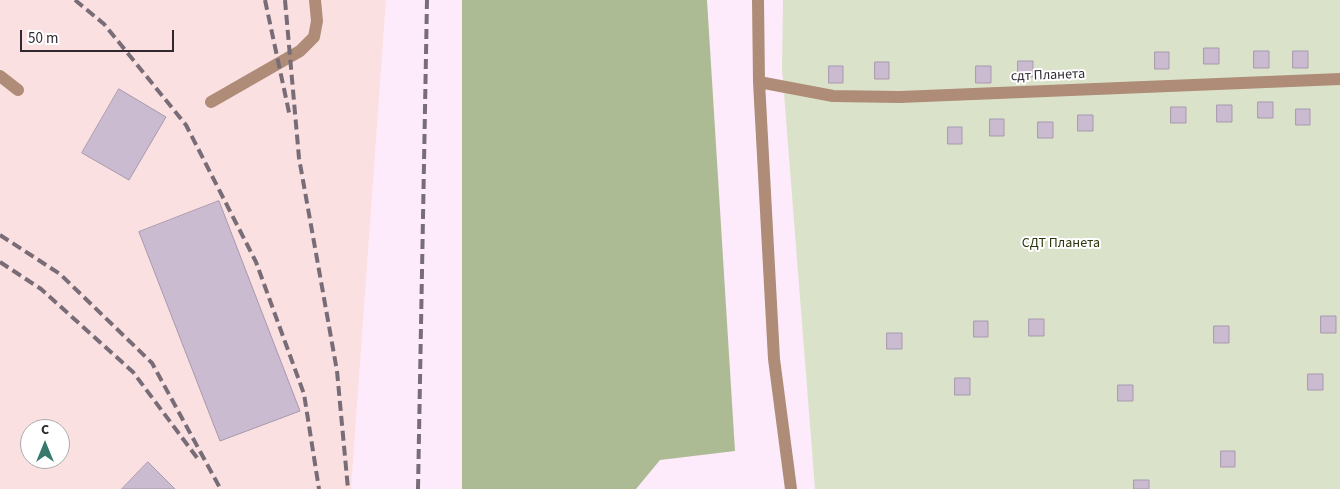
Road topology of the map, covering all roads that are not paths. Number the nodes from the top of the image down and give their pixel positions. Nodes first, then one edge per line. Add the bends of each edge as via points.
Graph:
1 (315, 0) edge
2 (758, 0) edge
3 (0, 76) edge
4 (1340, 79) edge
5 (759, 82) junction
6 (18, 90) dead end
7 (211, 102) dead end
8 (791, 489) edge

1 - 7 street via 317,21 314,37 300,51
2 - 5 street
3 - 6 street
4 - 5 street, сдт Планета via 900,97 833,96
5 - 8 street via 774,359

